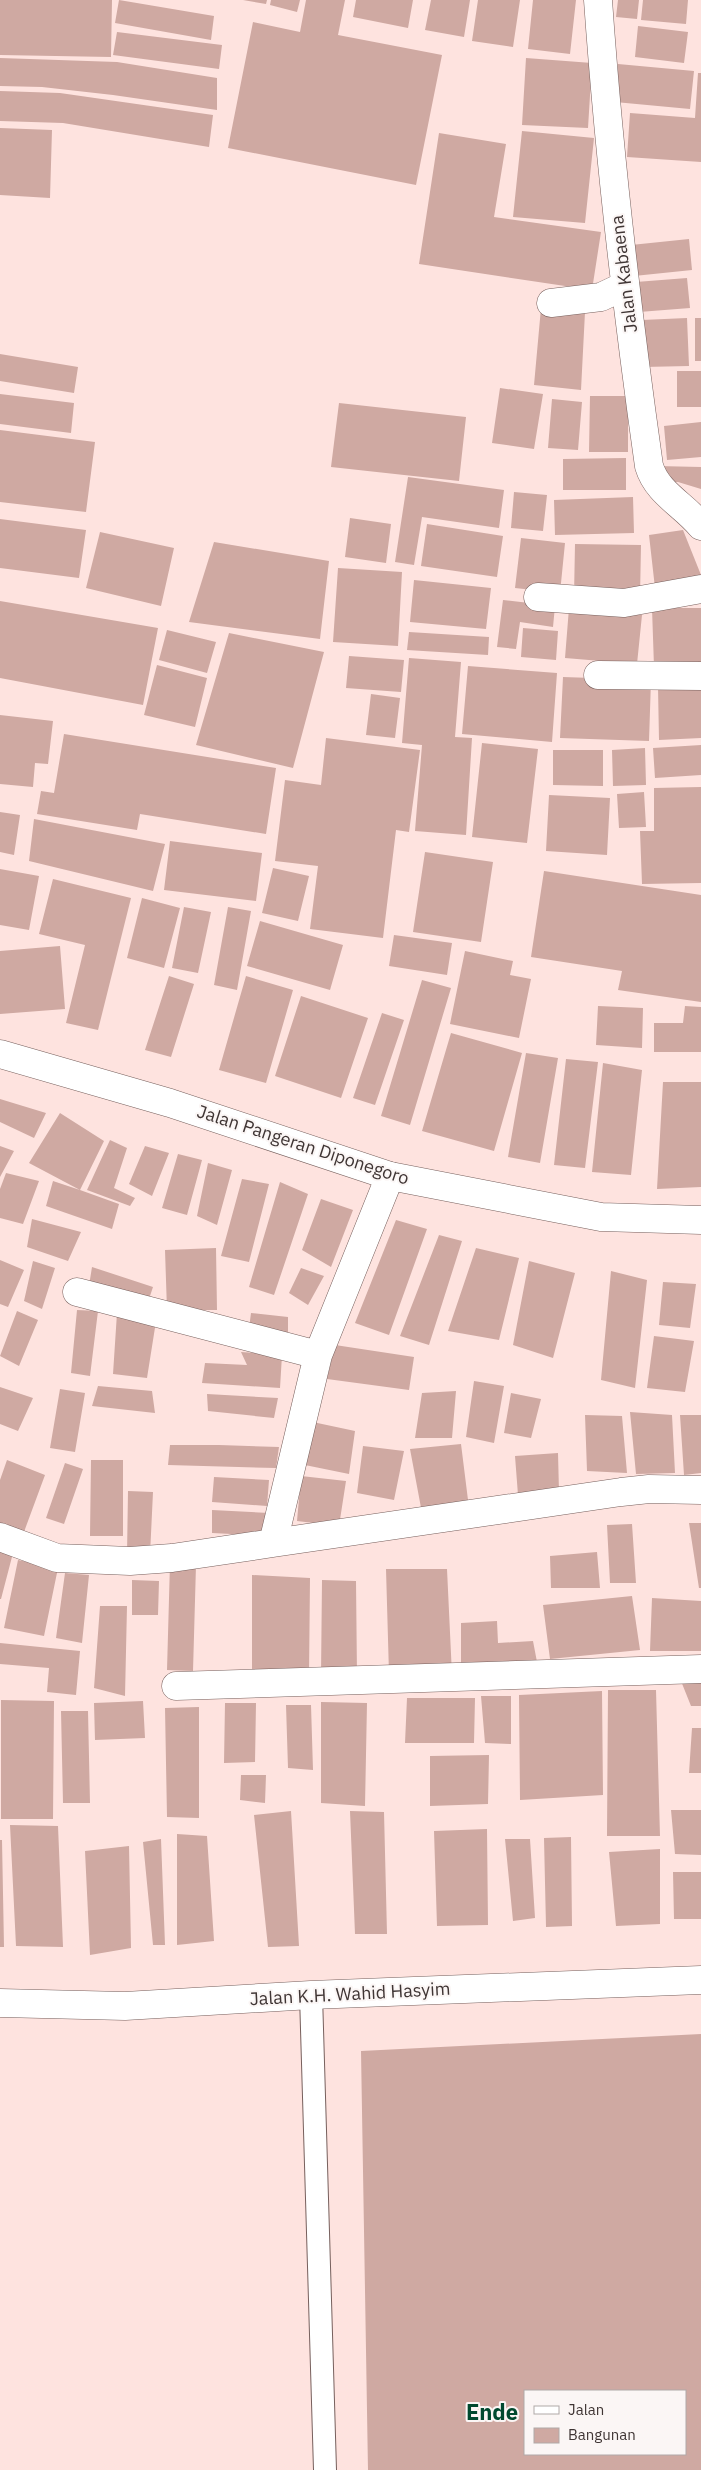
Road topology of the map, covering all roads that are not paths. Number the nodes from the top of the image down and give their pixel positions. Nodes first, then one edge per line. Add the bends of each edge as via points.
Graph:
1 (598, 0) edge
2 (624, 286) junction
3 (551, 303) dead end
4 (697, 517) edge
5 (701, 589) edge
6 (538, 597) dead end
7 (598, 675) dead end
8 (701, 676) edge
9 (0, 1054) edge
10 (390, 1176) junction
11 (701, 1220) edge
12 (77, 1292) dead end
13 (318, 1355) junction
14 (701, 1490) edge
15 (0, 1537) edge
16 (273, 1543) junction
17 (701, 1669) edge
18 (176, 1686) dead end
19 (701, 1980) edge
20 (311, 1995) junction
21 (0, 2003) edge
22 (325, 2470) edge

1 - 2 street, Jalan Kabaena
2 - 3 street via 601,297
2 - 4 street, Jalan Kabaena via 648,466 658,486
5 - 6 street via 624,603
7 - 8 street
9 - 10 street, Jalan Pangeran Diponegoro via 170,1103
10 - 11 street, Jalan Pangeran Diponegoro via 601,1217
10 - 13 street
12 - 13 street
13 - 16 street
14 - 16 street via 621,1492
15 - 16 street via 57,1558 130,1561
17 - 18 street
19 - 20 street, Jalan K.H. Wahid Hasyim
20 - 21 street, Jalan K.H. Wahid Hasyim via 125,2006
20 - 22 lane

